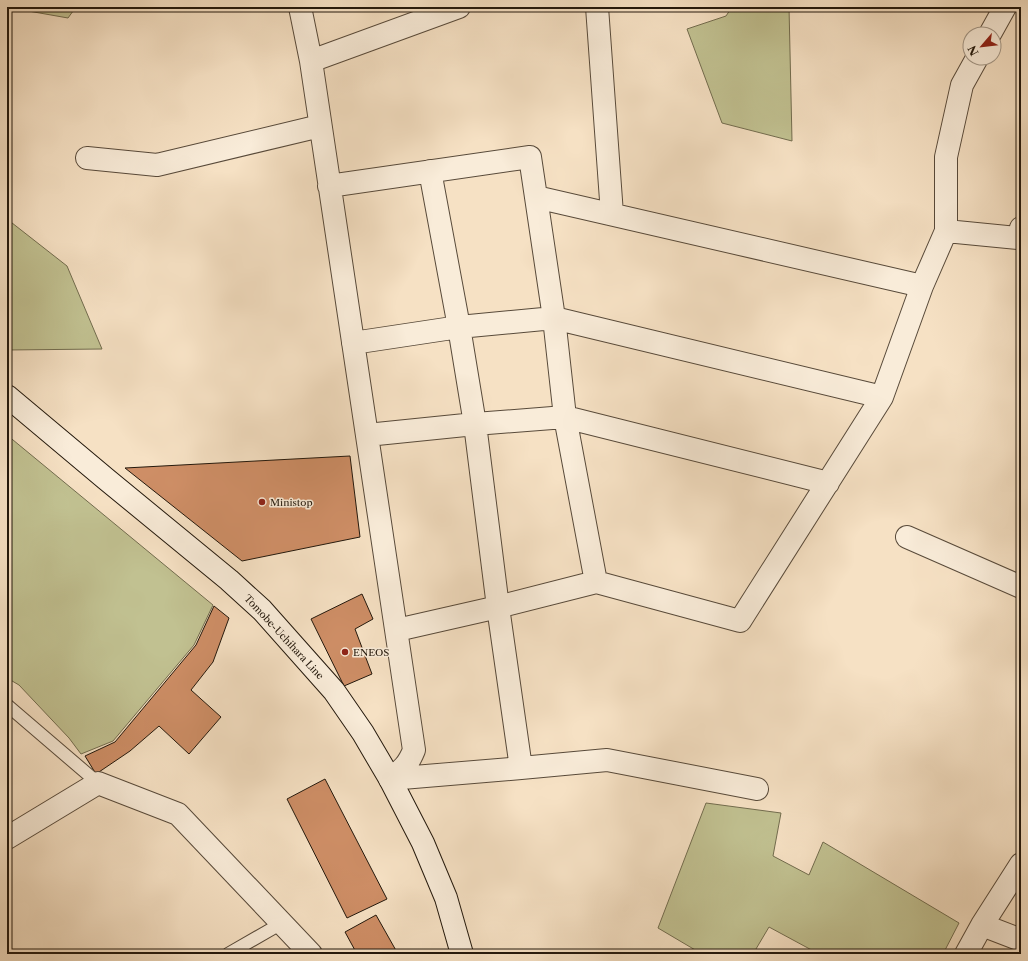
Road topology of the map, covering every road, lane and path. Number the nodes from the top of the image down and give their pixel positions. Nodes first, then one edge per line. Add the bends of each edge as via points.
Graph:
1 (300, 7) edge
2 (459, 7) edge
3 (597, 7) edge
4 (1005, 7) edge
5 (994, 26) edge
6 (311, 62) junction
7 (973, 66) edge
8 (320, 126) junction
9 (87, 158) dead end
10 (430, 171) junction
11 (329, 186) junction
12 (536, 197) junction
13 (612, 214) junction
14 (1021, 228) edge
15 (946, 231) junction
16 (922, 286) junction
17 (554, 318) junction
18 (459, 327) junction
19 (353, 343) junction
20 (7, 396) edge
21 (882, 397) junction
22 (565, 417) junction
23 (475, 424) junction
24 (367, 435) junction
25 (828, 483) junction
26 (907, 537) dead end
27 (596, 582) junction
28 (1021, 587) edge
29 (498, 606) junction
30 (397, 630) junction
31 (7, 705) edge
32 (521, 768) junction
33 (390, 779) junction
34 (98, 783) junction
35 (757, 789) dead end
36 (7, 838) edge
37 (1021, 864) edge
38 (282, 923) junction
39 (982, 925) junction
40 (1021, 940) edge
41 (228, 954) edge
42 (311, 954) edge
43 (462, 954) edge
44 (966, 954) edge

1 - 6 street
2 - 6 street
3 - 13 street
4 - 5 street
6 - 8 street
7 - 15 street via 962,85 946,157
8 - 9 street via 157,165
8 - 11 street
10 - 11 street
10 - 12 street via 530,157
10 - 18 street
11 - 19 street
12 - 13 street
12 - 17 street
13 - 16 street
14 - 15 street via 1018,238
15 - 16 street
16 - 21 street
17 - 18 street
17 - 21 street
17 - 22 street
18 - 19 street
18 - 23 street
19 - 24 street
20 - 33 street, Tomobe-Uchihara Line via 262,610 334,691
21 - 25 street
22 - 23 street
22 - 25 street
22 - 27 street
23 - 24 street
23 - 29 street
24 - 30 street
25 - 27 street via 740,621
26 - 28 street
27 - 29 street
29 - 30 street
29 - 32 street
30 - 33 street via 414,750 410,761
31 - 34 lane
32 - 33 street
32 - 35 street via 607,760
33 - 43 street, Tomobe-Uchihara Line via 423,843 446,898
34 - 36 street
34 - 38 street via 178,814
37 - 39 street
38 - 41 lane
38 - 42 street
39 - 40 street
39 - 44 street

